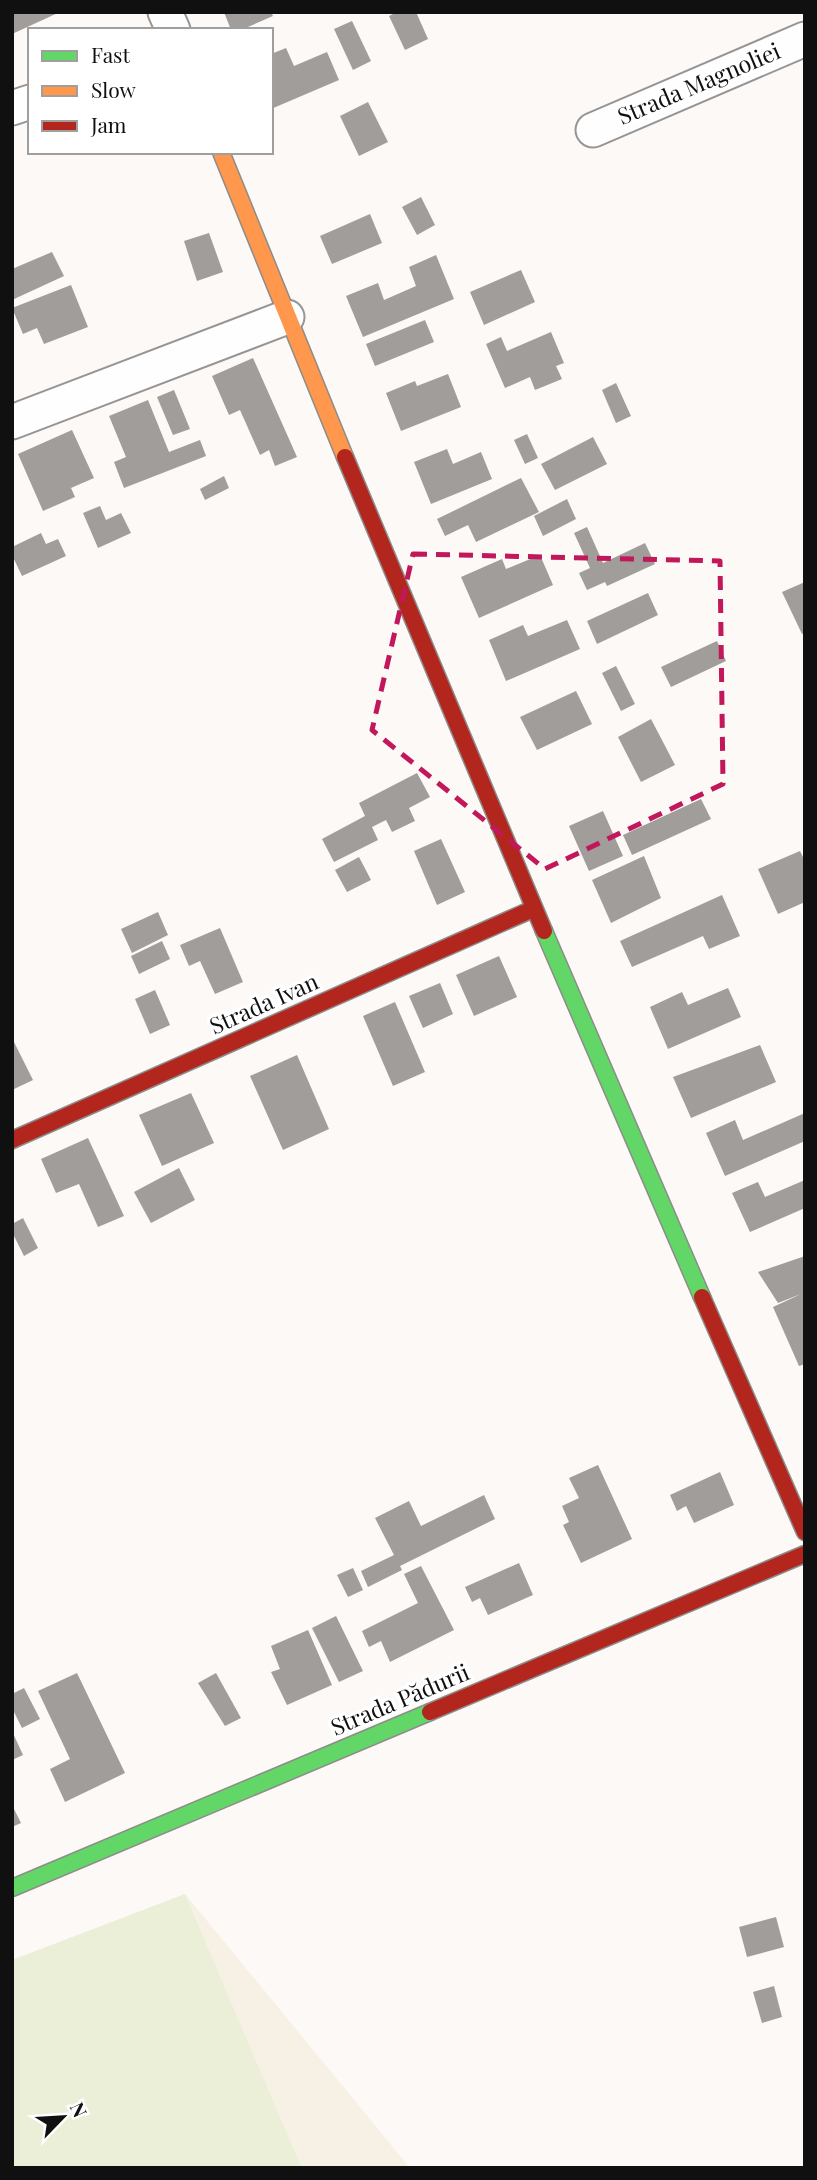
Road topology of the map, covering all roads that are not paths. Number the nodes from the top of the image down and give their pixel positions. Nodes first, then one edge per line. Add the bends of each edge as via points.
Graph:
1 (165, 12) edge
2 (172, 28) edge
3 (805, 39) edge
4 (593, 130) dead end
5 (223, 154) edge
6 (287, 317) junction
7 (12, 422) edge
8 (533, 909) junction
9 (12, 1140) edge
10 (805, 1532) edge
11 (805, 1554) edge
12 (12, 1888) edge

1 - 2 street
3 - 4 street, Strada Magnoliei
5 - 6 street
6 - 7 street
6 - 8 street
8 - 9 street, Strada Ivan
8 - 10 street
11 - 12 street, Strada Pădurii

